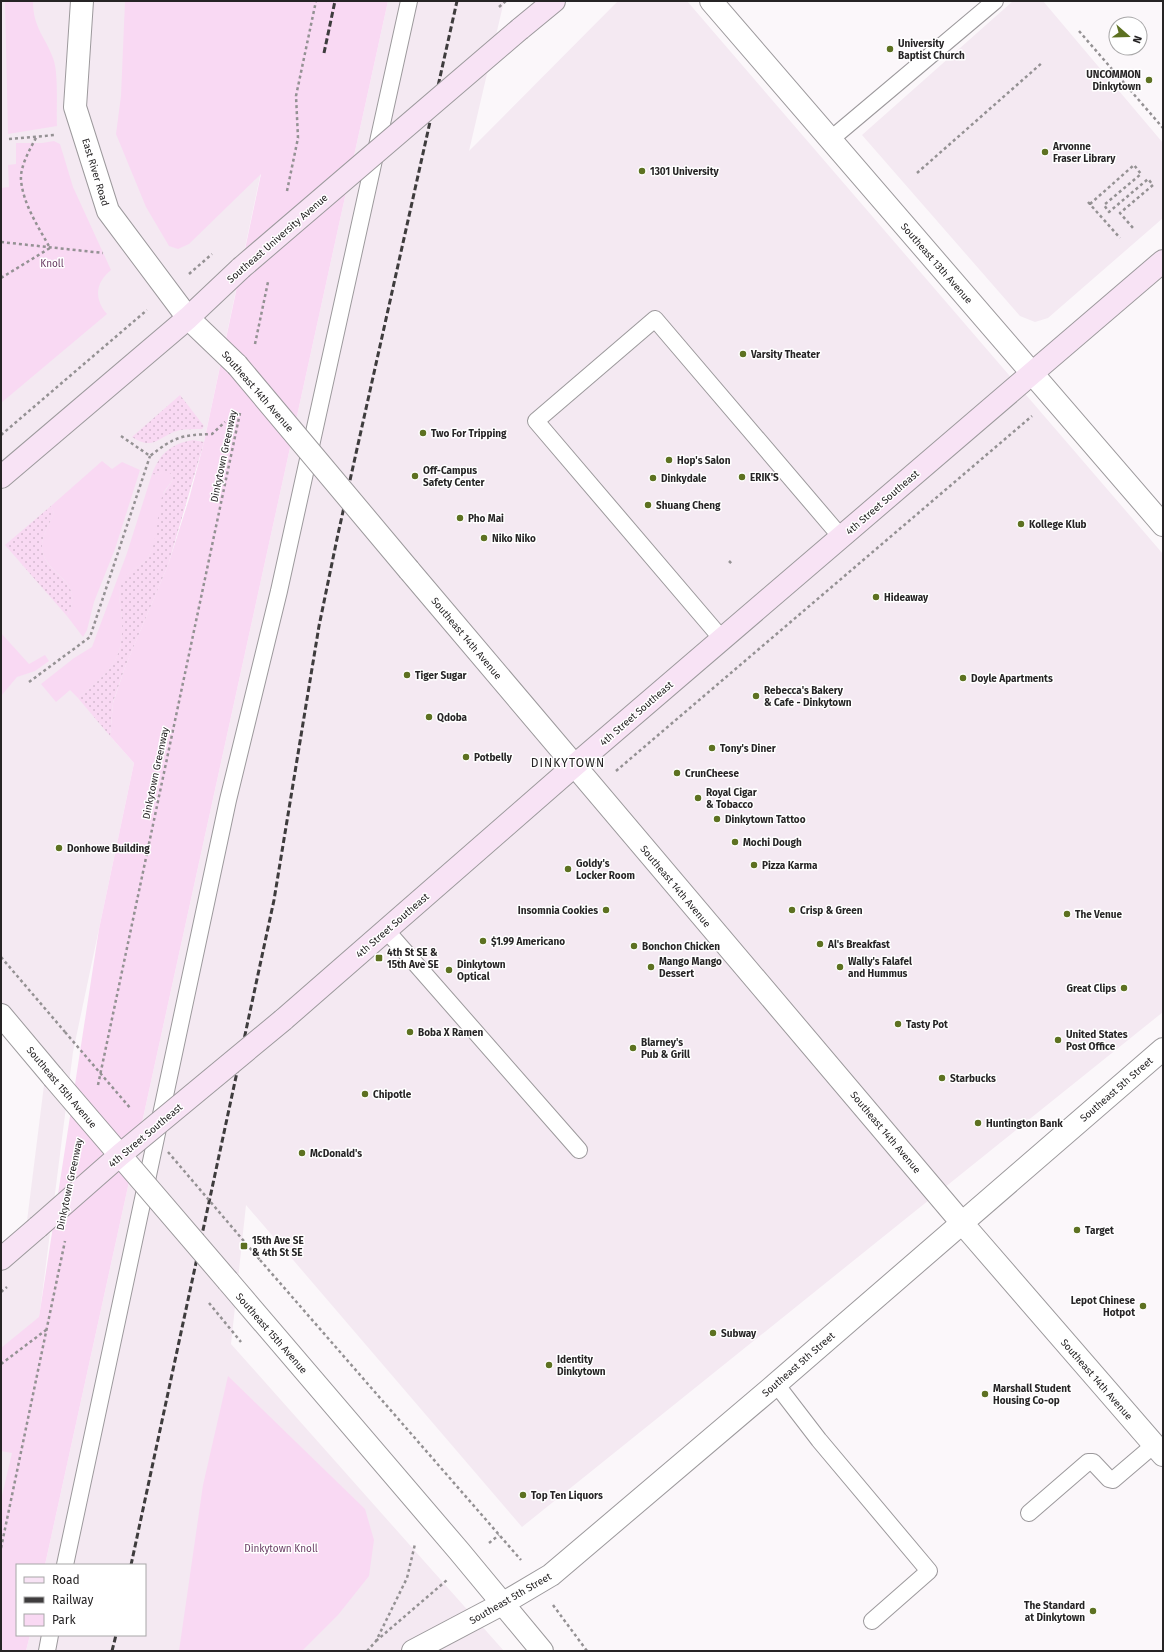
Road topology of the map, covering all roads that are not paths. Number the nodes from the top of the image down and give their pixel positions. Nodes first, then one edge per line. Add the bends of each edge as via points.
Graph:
1 (82, 1) edge
2 (409, 1) edge
3 (554, 1) edge
4 (711, 1) edge
5 (994, 1) edge
6 (831, 139) junction
7 (1163, 260) edge
8 (188, 318) junction
9 (1033, 373) junction
10 (1, 477) edge
11 (1163, 524) edge
12 (842, 537) junction
13 (722, 639) junction
14 (574, 766) junction
15 (386, 930) junction
16 (1, 1015) edge
17 (1163, 1048) edge
18 (579, 1150) dead end
19 (120, 1155) junction
20 (962, 1223) junction
21 (1, 1259) edge
22 (776, 1384) junction
23 (1159, 1450) edge
24 (1029, 1513) dead end
25 (65, 1564) edge
26 (502, 1604) junction
27 (872, 1621) dead end
28 (50, 1636) edge
29 (47, 1651) edge
30 (413, 1651) edge
31 (542, 1651) edge

1 - 8 street, East River Road via 75,107 108,211
2 - 25 lane via 279,591 228,800
3 - 8 main road, Southeast University Avenue, bridge via 242,268
4 - 6 street, Southeast 13th Avenue
5 - 6 lane
6 - 9 street, Southeast 13th Avenue
7 - 9 main road, 4th Street Southeast
8 - 10 main road, Southeast University Avenue
8 - 14 street, Southeast 14th Avenue, bridge via 237,365
9 - 11 street, Southeast 13th Avenue
9 - 12 main road, 4th Street Southeast
12 - 13 main road, 4th Street Southeast
12 - 13 lane via 655,319 536,421
13 - 14 main road, 4th Street Southeast
14 - 15 main road, 4th Street Southeast
14 - 20 street, Southeast 14th Avenue
15 - 18 lane
15 - 19 main road, 4th Street Southeast, bridge via 283,1020
16 - 19 street, Southeast 15th Avenue, bridge
17 - 20 street, Southeast 5th Street
19 - 21 main road, 4th Street Southeast, bridge
19 - 26 street, Southeast 15th Avenue, bridge
20 - 22 street, Southeast 5th Street
20 - 23 street, Southeast 14th Avenue
22 - 26 street, Southeast 5th Street via 557,1570
22 - 27 lane via 819,1440 929,1571
23 - 24 lane via 1113,1480 1093,1462 1088,1462
26 - 30 street, Southeast 5th Street
26 - 31 street, Southeast 15th Avenue
28 - 29 lane

